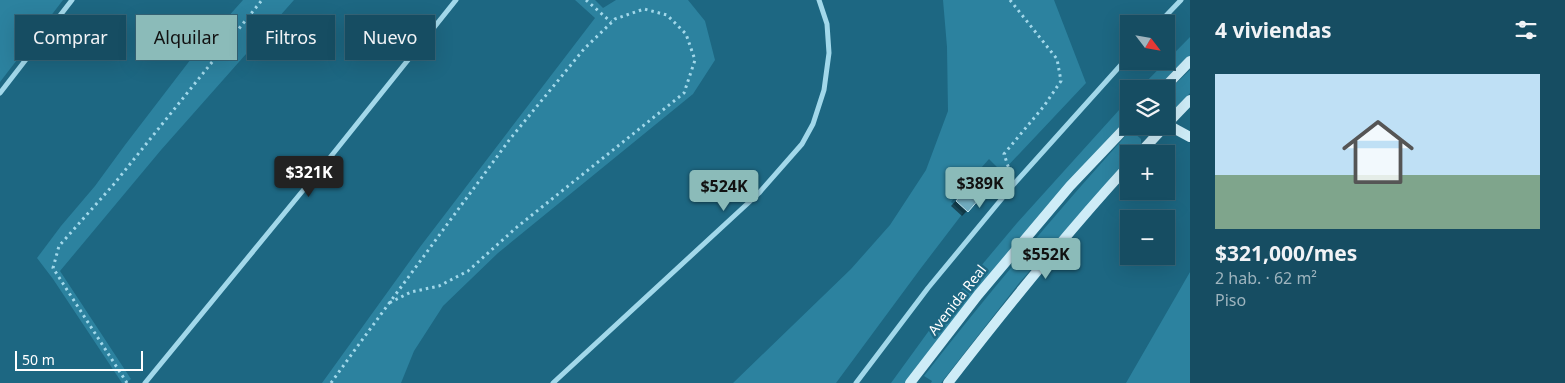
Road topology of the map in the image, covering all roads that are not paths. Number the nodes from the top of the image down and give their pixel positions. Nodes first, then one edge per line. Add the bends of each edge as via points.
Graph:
1 (72, 0) edge
2 (456, 0) edge
3 (819, 0) edge
4 (1181, 0) edge
5 (1167, 15) edge
6 (1190, 61) edge
7 (1120, 66) edge
8 (1172, 80) edge
9 (0, 93) edge
10 (1190, 100) edge
11 (1175, 116) edge
12 (1175, 130) edge
13 (1120, 133) edge
14 (1157, 135) edge
15 (1190, 137) edge
16 (1148, 145) edge
17 (1120, 175) edge
18 (145, 383) edge
19 (554, 383) edge
20 (856, 383) edge
21 (910, 383) edge
22 (948, 383) edge

1 - 9 street
2 - 18 street
3 - 19 street via 827,24 827,72 813,124 802,144 758,193
4 - 5 street
6 - 8 main road
7 - 20 street via 1014,184 928,288
10 - 11 main road
12 - 15 main road
13 - 21 main road, Avenida Real via 1070,186 978,294
14 - 16 main road
17 - 22 main road via 1004,310

